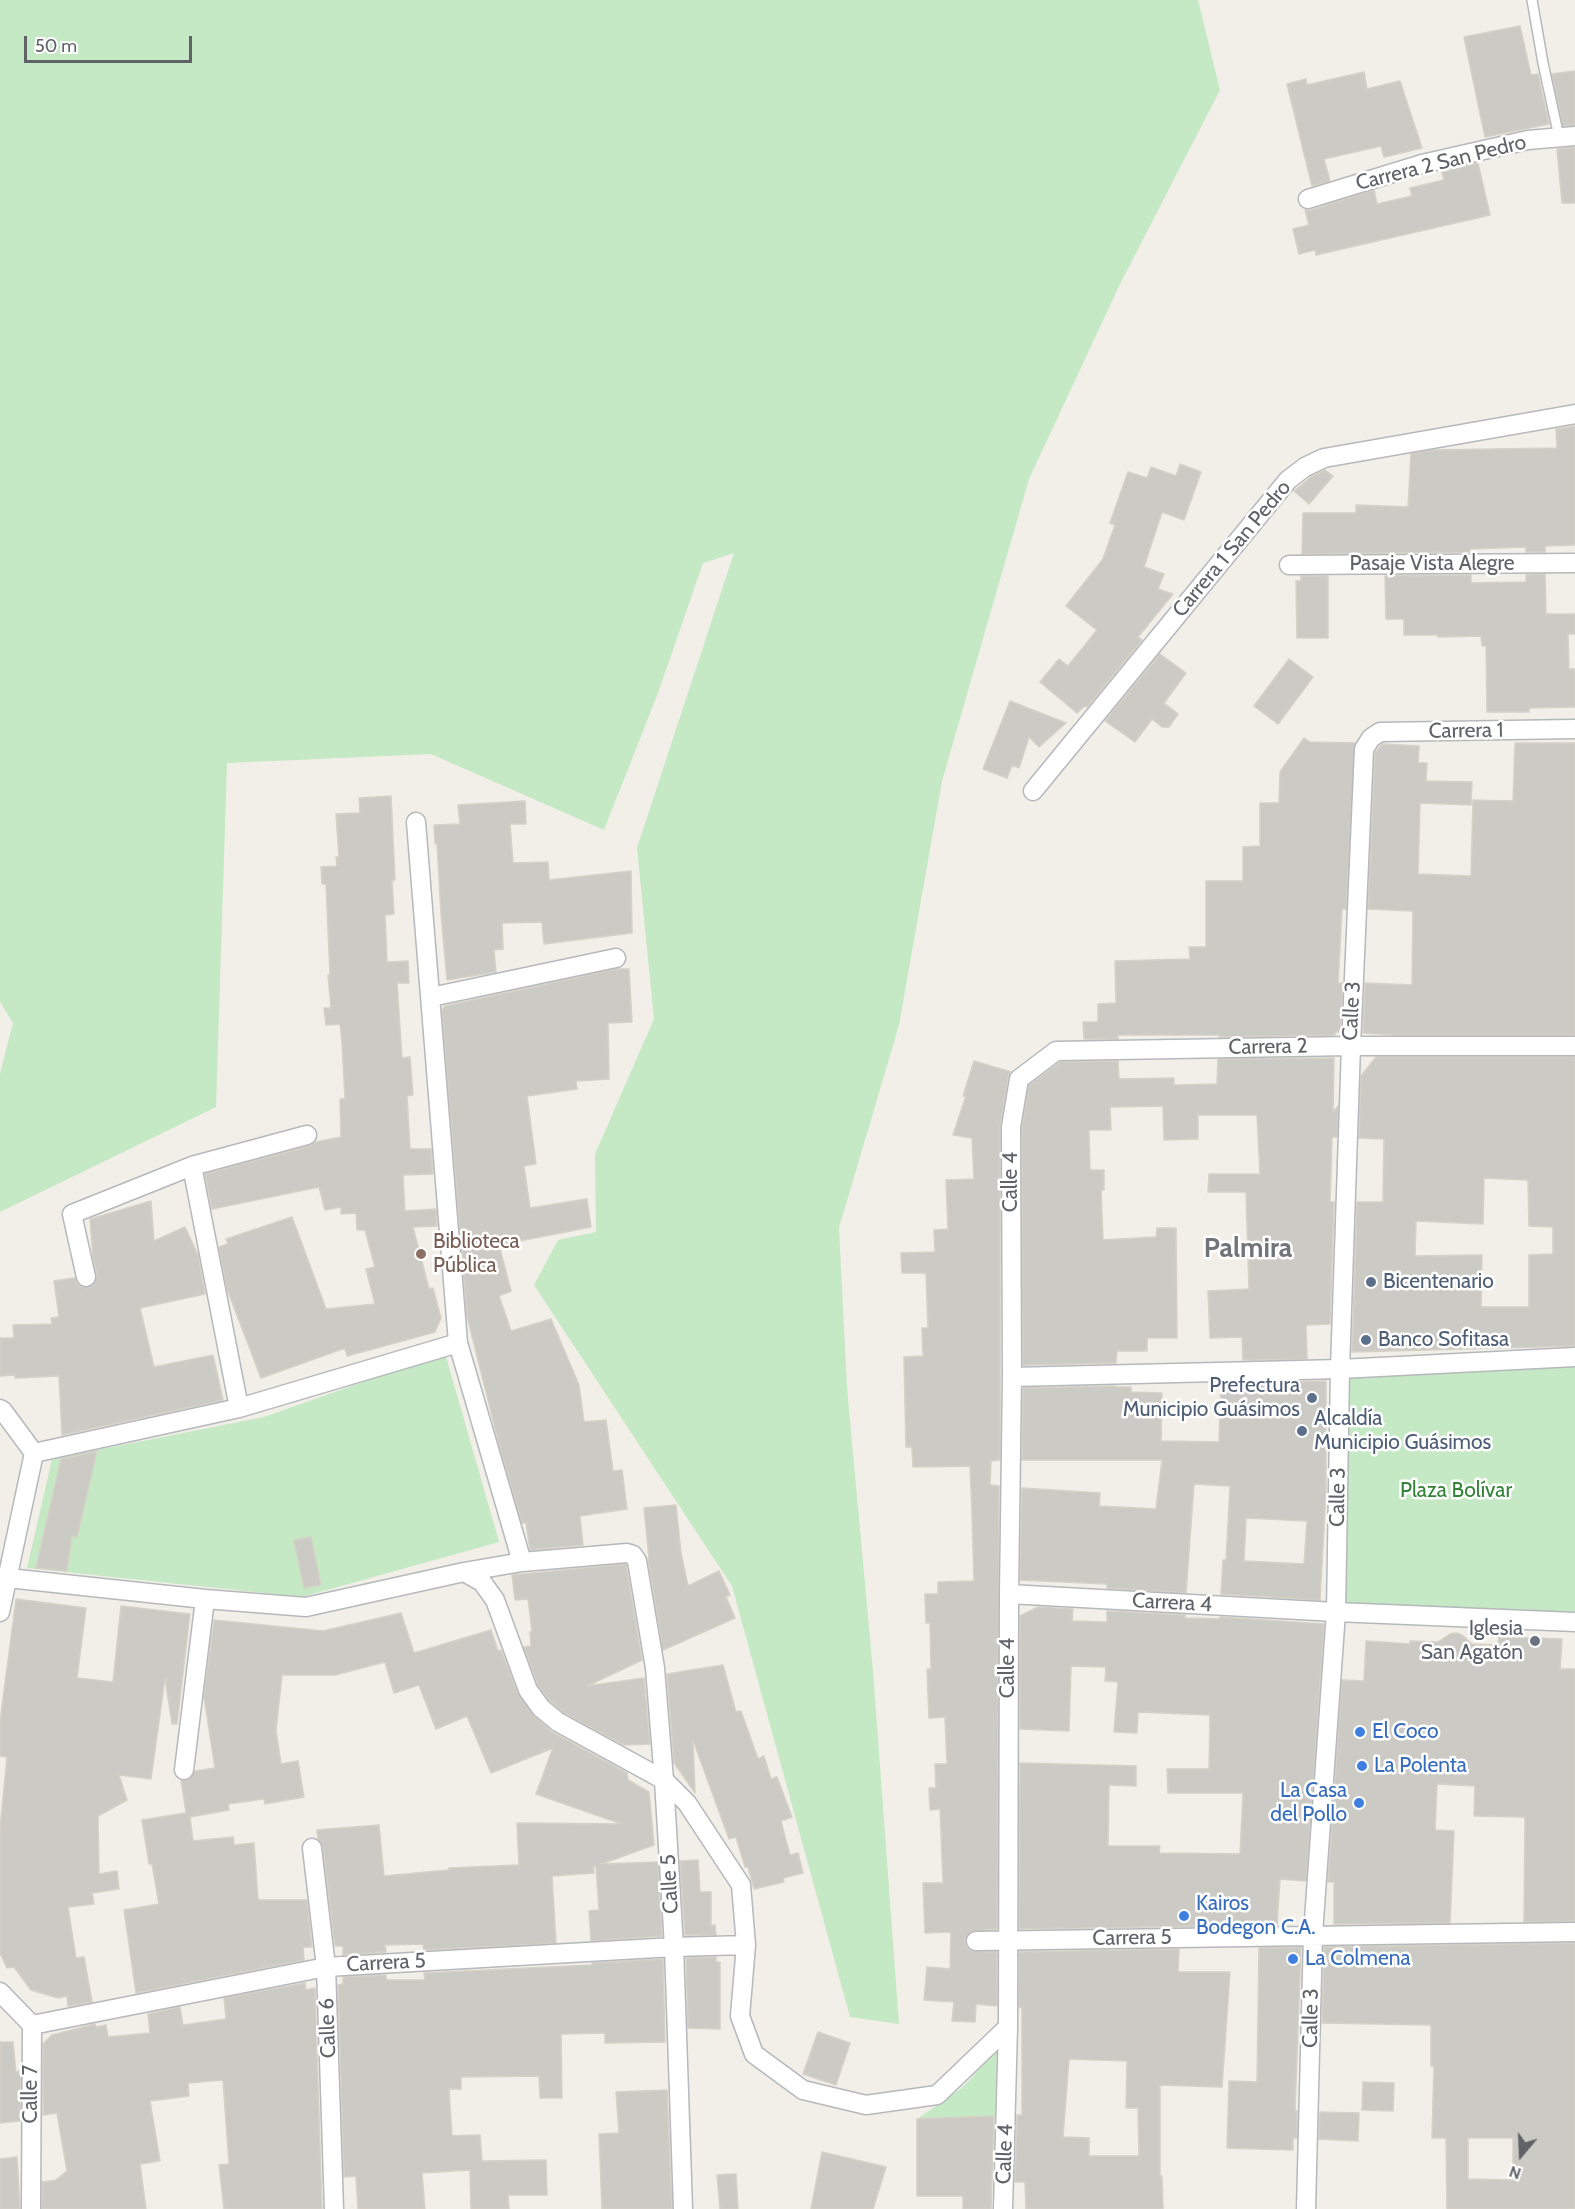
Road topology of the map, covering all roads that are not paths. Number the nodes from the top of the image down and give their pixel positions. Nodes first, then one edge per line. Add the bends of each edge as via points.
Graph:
1 (1532, 0) edge
2 (1567, 137) edge
3 (1308, 199) dead end
4 (1575, 414) edge
5 (1575, 563) edge
6 (1289, 565) dead end
7 (1575, 729) edge
8 (1364, 749) joint
9 (1033, 791) dead end
10 (416, 822) dead end
11 (616, 958) dead end
12 (431, 997) junction
13 (1351, 1046) junction
14 (1575, 1046) edge
15 (1011, 1127) joint
16 (307, 1135) dead end
17 (192, 1166) junction
18 (86, 1276) dead end
19 (458, 1343) junction
20 (1575, 1357) edge
21 (1340, 1369) junction
22 (1012, 1377) junction
23 (239, 1408) junction
24 (0, 1409) edge
25 (34, 1453) junction
26 (522, 1562) junction
27 (464, 1572) junction
28 (8, 1578) junction
29 (1009, 1594) junction
30 (205, 1599) junction
31 (0, 1612) edge
32 (1336, 1612) junction
33 (1575, 1622) edge
34 (184, 1770) dead end
35 (664, 1780) junction
36 (312, 1848) dead end
37 (1575, 1932) edge
38 (1313, 1934) junction
39 (976, 1941) dead end
40 (1008, 1941) junction
41 (746, 1945) junction
42 (674, 1947) junction
43 (326, 1966) junction
44 (0, 1992) edge
45 (32, 2025) junction
46 (1008, 2027) junction
47 (31, 2209) edge
48 (334, 2209) edge
49 (683, 2209) edge
50 (1003, 2209) edge
51 (1306, 2209) edge

1 - 2 lane via 1543,63
2 - 3 street, Carrera 2 San Pedro via 1528,140 1422,164
4 - 9 street, Carrera 1 San Pedro via 1324,458 1305,467 1288,480
5 - 6 street, Pasaje Vista Alegre
7 - 8 street, Carrera 1 via 1380,732
8 - 13 street, Calle 3
10 - 12 street
11 - 12 street
12 - 19 street
13 - 14 street, Carrera 2
13 - 15 street, Carrera 2 via 1056,1051 1019,1079
13 - 21 street, Calle 3
15 - 22 street, Calle 4
16 - 17 street
17 - 18 street via 72,1214
17 - 23 street
19 - 23 street
19 - 26 street
20 - 21 street
21 - 22 street
21 - 32 street, Calle 3
22 - 29 street, Calle 4
23 - 25 street
24 - 25 street
25 - 28 street
26 - 27 street
26 - 35 street, Calle 5 via 627,1553 637,1561 655,1668
27 - 30 street via 306,1606
27 - 35 street via 482,1582 495,1600 528,1690 541,1708 558,1722
28 - 30 street
28 - 31 street
29 - 32 street, Carrera 4
29 - 40 street, Calle 4
30 - 34 street
32 - 33 street, Carrera 4
32 - 38 street, Calle 3
35 - 41 street via 687,1803 741,1885
35 - 42 street, Calle 5
36 - 43 street, Calle 6
37 - 38 street, Carrera 5
38 - 40 street, Carrera 5
38 - 51 street, Calle 3
39 - 40 street, Carrera 5
40 - 46 street, Calle 4
41 - 42 street, Carrera 5
41 - 46 street via 740,2016 754,2054 803,2090 866,2105 937,2095
42 - 43 street, Carrera 5
42 - 49 street, Calle 5
43 - 45 street, Carrera 5
43 - 48 street, Calle 6
44 - 45 street
45 - 47 street, Calle 7
46 - 50 street, Calle 4

